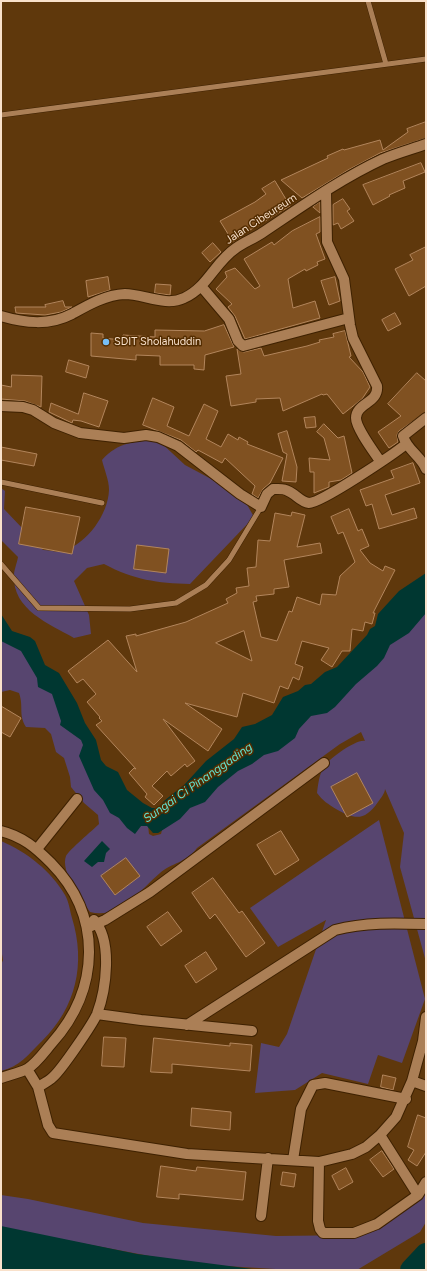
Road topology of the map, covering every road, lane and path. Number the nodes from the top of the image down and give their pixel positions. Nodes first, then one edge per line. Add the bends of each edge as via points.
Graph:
1 (368, 1) edge
2 (426, 59) edge
3 (386, 64) junction
4 (1, 114) edge
5 (426, 144) edge
6 (326, 191) junction
7 (201, 286) junction
8 (1, 316) edge
9 (349, 318) junction
10 (1, 406) edge
11 (426, 418) edge
12 (406, 444) junction
13 (380, 461) junction
14 (426, 469) edge
15 (1, 482) edge
16 (102, 503) dead end
17 (261, 507) junction
18 (1, 564) edge
19 (324, 763) dead end
20 (78, 799) dead end
21 (1, 831) edge
22 (37, 849) junction
23 (81, 908) junction
24 (98, 924) junction
25 (426, 924) edge
26 (87, 928) junction
27 (97, 1014) junction
28 (426, 1017) edge
29 (187, 1025) junction
30 (252, 1031) dead end
31 (27, 1069) junction
32 (1, 1078) edge
33 (412, 1081) junction
34 (426, 1086) edge
35 (38, 1088) junction
36 (406, 1099) junction
37 (380, 1135) junction
38 (268, 1158) junction
39 (293, 1160) junction
40 (319, 1162) junction
41 (426, 1182) edge
42 (418, 1195) junction
43 (261, 1216) dead end

1 - 3 lane
2 - 3 lane
3 - 4 lane
5 - 6 street, Jalan Cibeureum via 383,159
6 - 7 street, Jalan Cibeureum via 235,248 218,264
6 - 9 street via 327,242 344,279
7 - 8 street, Jalan Cibeureum via 195,293 183,299 161,300 126,294 114,295 56,320 43,322 26,322
7 - 9 street via 229,319 241,344 247,345
9 - 13 street via 358,351 378,391 375,397 358,410 356,418
10 - 17 street via 33,410 62,427 80,432 124,438 146,435 158,437 178,446
11 - 12 street via 404,434
12 - 13 street
12 - 14 street
13 - 17 street via 328,497 318,501 310,503 288,490 273,489 267,494
15 - 16 lane
17 - 18 lane via 229,560 206,585 176,603 130,609 39,608
19 - 24 street via 162,883
20 - 22 street
21 - 22 street via 16,836
22 - 23 street via 74,893
23 - 24 street
23 - 26 street
24 - 26 street
24 - 27 street via 105,943 106,964
25 - 29 street via 352,925 335,930
26 - 31 street via 88,961 85,988 74,1013 60,1034
27 - 29 street
27 - 35 street via 54,1076
28 - 33 street via 423,1042
29 - 30 street
31 - 32 street
31 - 35 street
33 - 34 street
33 - 36 street
35 - 38 street via 48,1125 53,1133 187,1154
36 - 37 street via 396,1117
36 - 39 street via 325,1083 313,1085 301,1109
37 - 40 street via 366,1147 352,1154
37 - 42 street
38 - 39 street
38 - 43 street
39 - 40 street
40 - 42 street via 318,1221 323,1233 354,1233 367,1229
41 - 42 street

